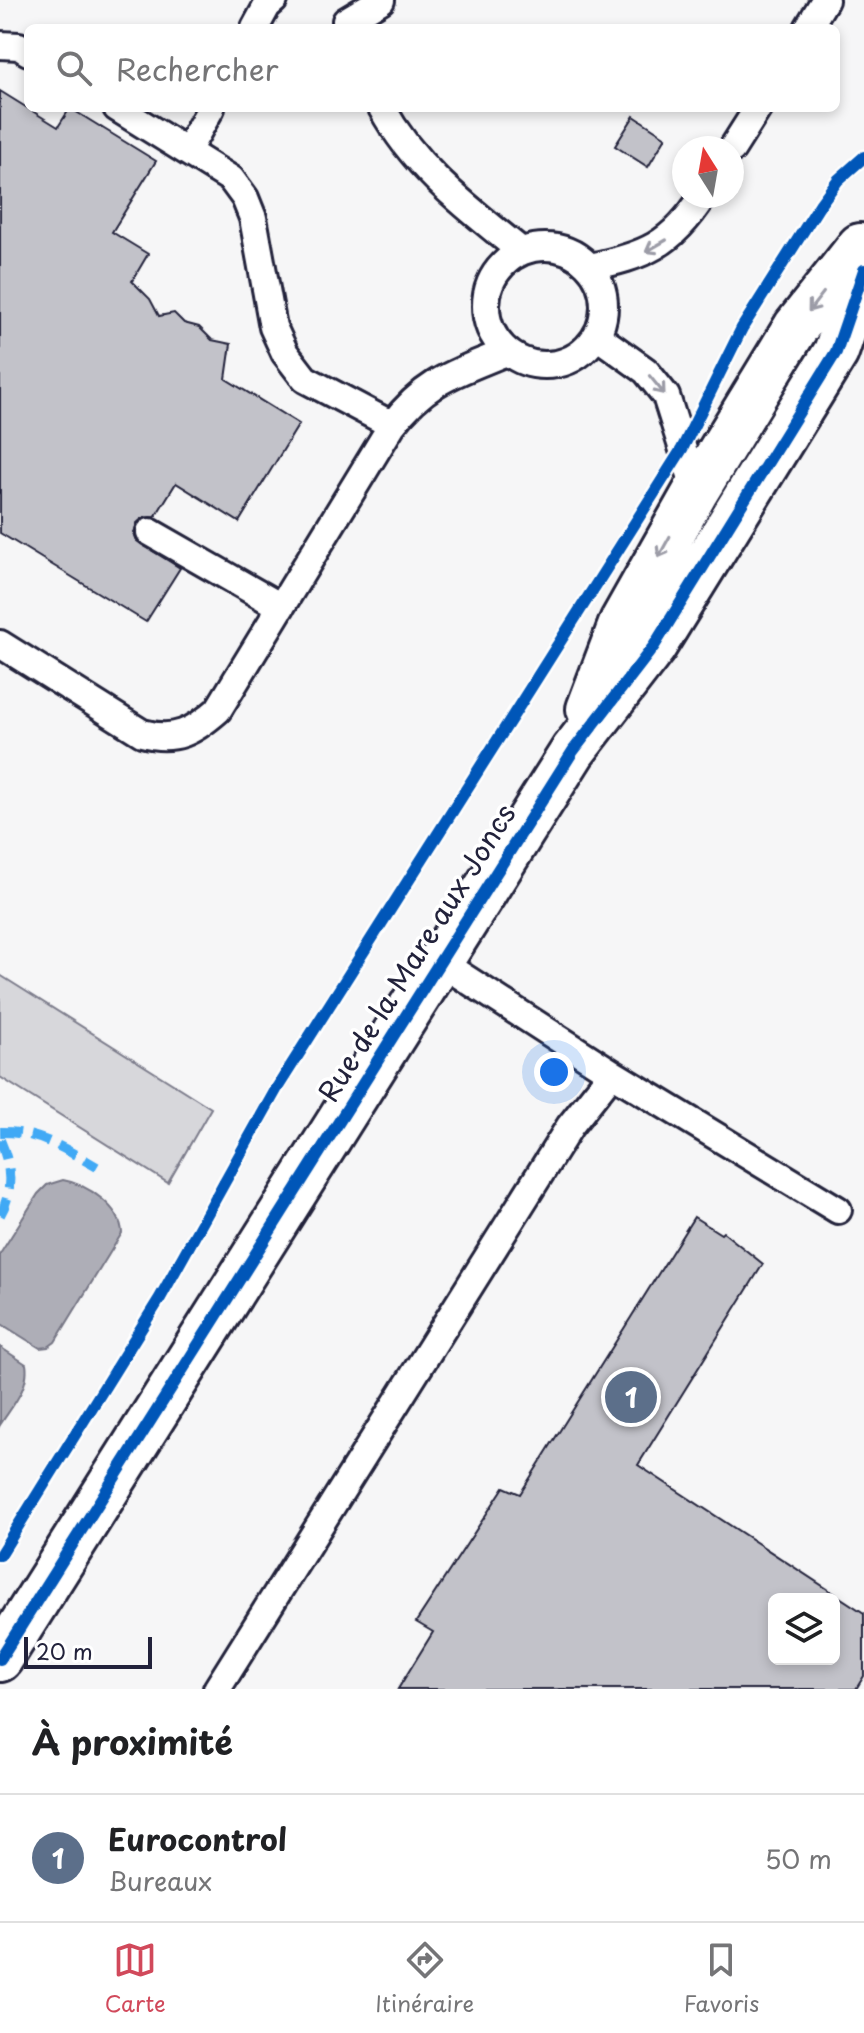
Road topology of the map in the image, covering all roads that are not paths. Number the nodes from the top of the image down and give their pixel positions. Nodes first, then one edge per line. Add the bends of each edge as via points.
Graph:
1 (381, 0) edge
2 (825, 0) edge
3 (345, 16) edge
4 (810, 24) edge
5 (0, 45) edge
6 (24, 49) edge
7 (124, 112) edge
8 (209, 112) edge
9 (385, 112) edge
10 (755, 112) edge
11 (740, 136) edge
12 (187, 151) junction
13 (694, 208) edge
14 (864, 241) edge
15 (521, 251) junction
16 (590, 267) junction
17 (864, 270) edge
18 (597, 336) junction
19 (506, 352) junction
20 (392, 425) junction
21 (696, 491) junction
22 (150, 532) dead end
23 (281, 607) junction
24 (0, 644) edge
25 (573, 751) junction
26 (440, 962) junction
27 (612, 1073) junction
28 (838, 1210) dead end
29 (0, 1659) edge
30 (217, 1689) edge

1 - 3 lane
2 - 4 lane
5 - 6 lane
7 - 12 lane
8 - 12 lane
9 - 15 lane via 418,161 450,194
10 - 11 lane
12 - 20 lane via 231,179 245,198 273,327 285,353 305,379
13 -> 16 lane via 676,233 654,249
14 -> 21 street, Rue de la Mare aux Joncs via 796,327
15 - 16 lane via 558,248
15 - 19 lane via 493,276 486,295 493,336
16 - 18 lane via 605,300
17 - 25 street, Rue de la Mare aux Joncs via 836,352 654,646
18 - 19 lane via 565,363 545,366
18 -> 21 lane via 646,371 666,396
19 - 20 lane via 421,392
20 - 23 lane
21 -> 25 street, Rue de la Mare aux Joncs via 622,622
22 - 23 lane
23 - 24 lane via 218,710 202,725 162,738 142,733
25 - 26 street, Rue de la Mare aux Joncs
26 - 27 lane
26 - 29 street, Rue de la Mare aux Joncs
27 - 28 lane
27 - 30 lane via 570,1126

